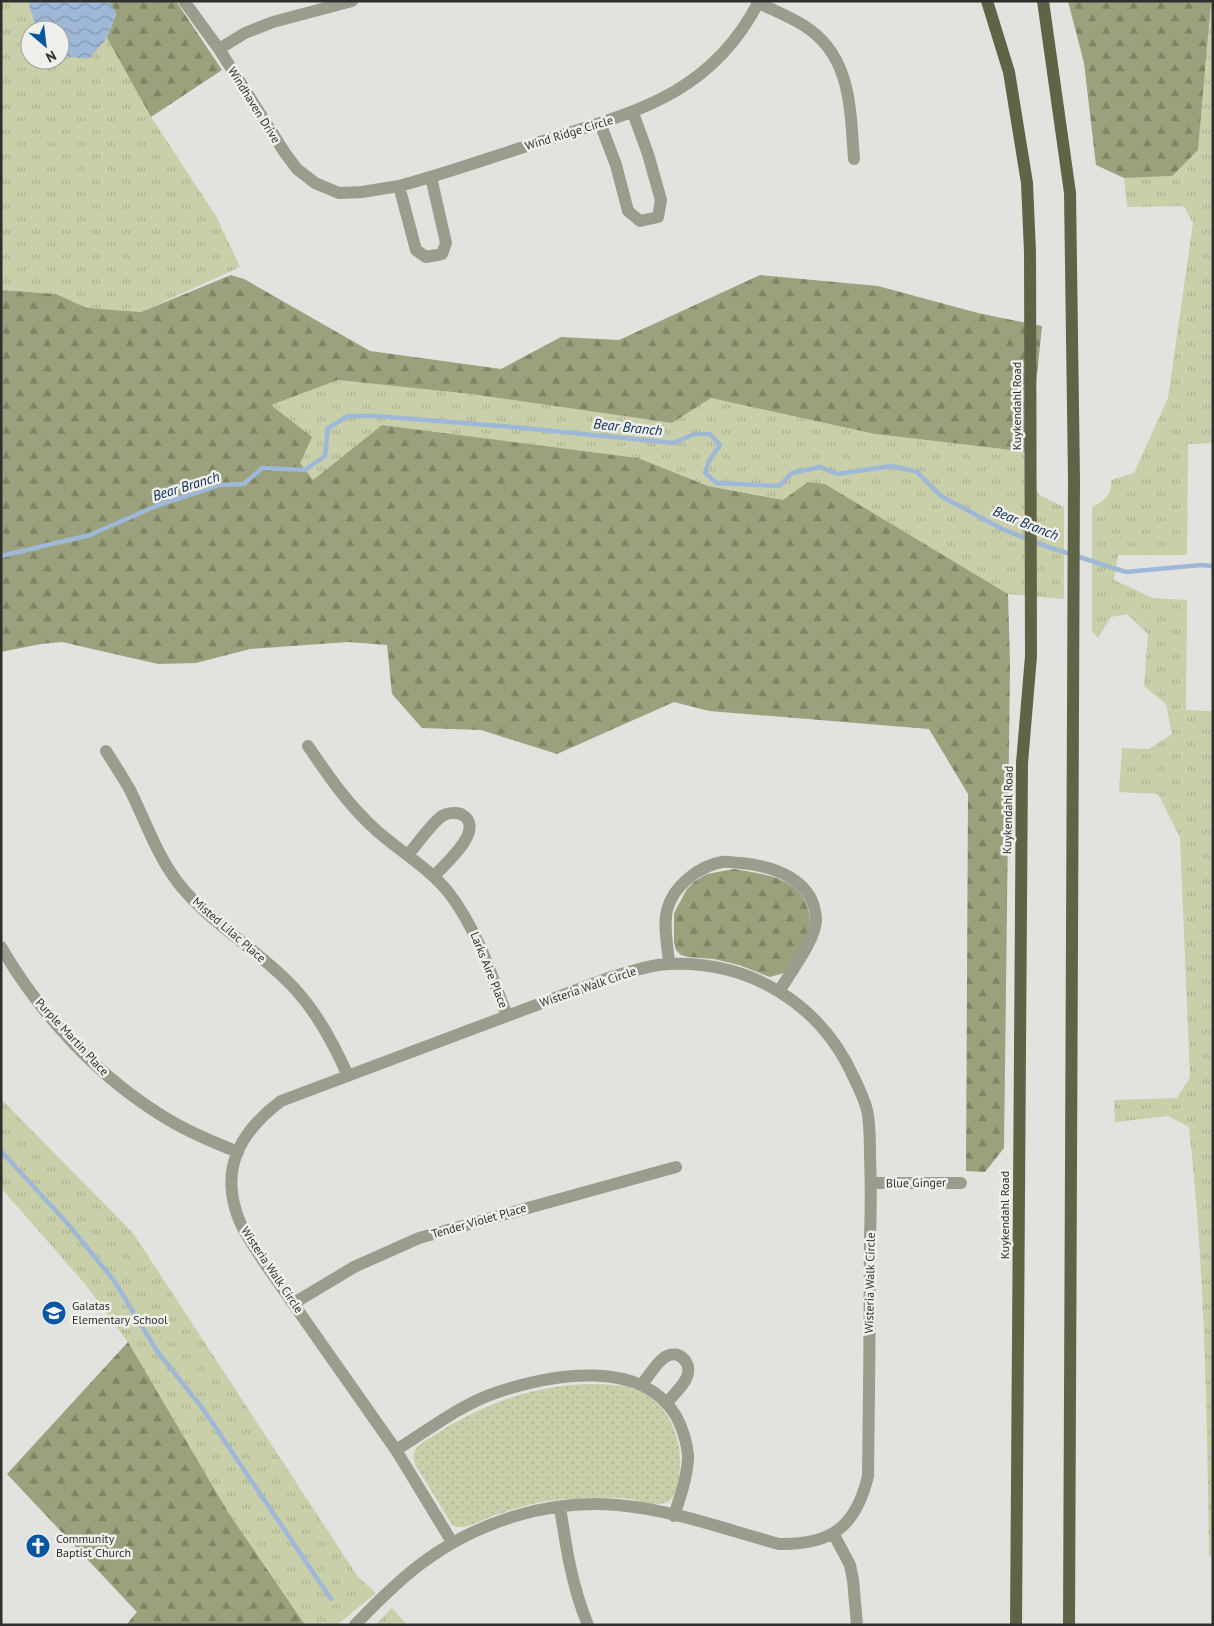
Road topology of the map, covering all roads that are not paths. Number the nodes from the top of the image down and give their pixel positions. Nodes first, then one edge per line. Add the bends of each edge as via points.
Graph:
1 (184, 1) edge
2 (352, 1) edge
3 (987, 1) edge
4 (1043, 1) edge
5 (759, 2) edge
6 (218, 48) junction
7 (633, 113) junction
8 (600, 123) junction
9 (854, 159) dead end
10 (431, 177) junction
11 (399, 186) junction
12 (339, 193) joint
13 (308, 746) dead end
14 (106, 751) dead end
15 (408, 855) junction
16 (434, 876) junction
17 (1, 947) edge
18 (669, 964) junction
19 (780, 990) junction
20 (507, 1016) junction
21 (348, 1076) junction
22 (238, 1152) junction
23 (676, 1167) dead end
24 (961, 1183) dead end
25 (871, 1184) junction
26 (294, 1303) junction
27 (642, 1384) junction
28 (666, 1403) junction
29 (396, 1450) junction
30 (560, 1507) junction
31 (674, 1516) junction
32 (833, 1533) junction
33 (452, 1542) junction
34 (355, 1625) edge
35 (588, 1625) edge
36 (857, 1625) edge
37 (1016, 1625) edge
38 (1069, 1625) edge

1 - 6 street, Windhaven Drive
2 - 6 street via 273,22
3 - 37 main road, Kuykendahl Road via 1009,72 1027,183 1030,262 1031,656 1022,763
4 - 38 main road via 1070,193 1074,479
5 - 7 street, Wind Ridge Circle via 734,42 704,72 670,95
5 - 9 street via 804,25 827,46 840,66 850,106
6 - 12 street, Windhaven Drive via 297,169 315,183
7 - 8 street, Wind Ridge Circle
7 - 8 street via 661,200 658,216 640,221 628,211
8 - 10 street, Wind Ridge Circle
10 - 11 street, Wind Ridge Circle
10 - 11 street via 446,243 442,254 426,256 416,250
11 - 12 street, Wind Ridge Circle
13 - 15 street, Larks Aire Place via 355,811
14 - 21 street, Misted Lilac Place via 129,788 161,858 178,884 218,924 294,988 316,1015
15 - 16 street, Larks Aire Place
15 - 16 street via 442,816 460,814 468,820 467,840
16 - 20 street, Larks Aire Place via 466,918 481,947
17 - 22 street, Purple Martin Place via 27,990 110,1078 170,1120
18 - 19 street, Wisteria Walk Circle via 726,969
18 - 19 street via 667,910 684,882 711,865 724,862 758,864 800,883 808,893 815,912 814,933
18 - 20 street, Wisteria Walk Circle via 612,977
19 - 25 street, Wisteria Walk Circle via 820,1025 850,1068 870,1128
20 - 21 street, Wisteria Walk Circle
21 - 22 street, Wisteria Walk Circle via 281,1101 247,1132
22 - 26 street, Wisteria Walk Circle via 230,1176 236,1211 244,1231
23 - 26 street, Tender Violet Place via 419,1238 354,1267
24 - 25 street, Blue Ginger
25 - 32 street, Wisteria Walk Circle via 868,1476 864,1496 856,1512
26 - 29 street, Wisteria Walk Circle
27 - 28 street
27 - 28 street via 663,1358 680,1355 689,1369 687,1378
27 - 29 street via 604,1376 567,1377 497,1392 465,1407
28 - 31 street via 686,1438 688,1457
29 - 33 street, Wisteria Walk Circle
30 - 31 street, Wisteria Walk Circle via 617,1505
30 - 33 street, Wisteria Walk Circle via 498,1521
30 - 35 street via 574,1587
31 - 32 street, Wisteria Walk Circle via 779,1544 801,1545
32 - 36 street via 850,1565
33 - 34 street, Wisteria Walk Circle via 421,1563

